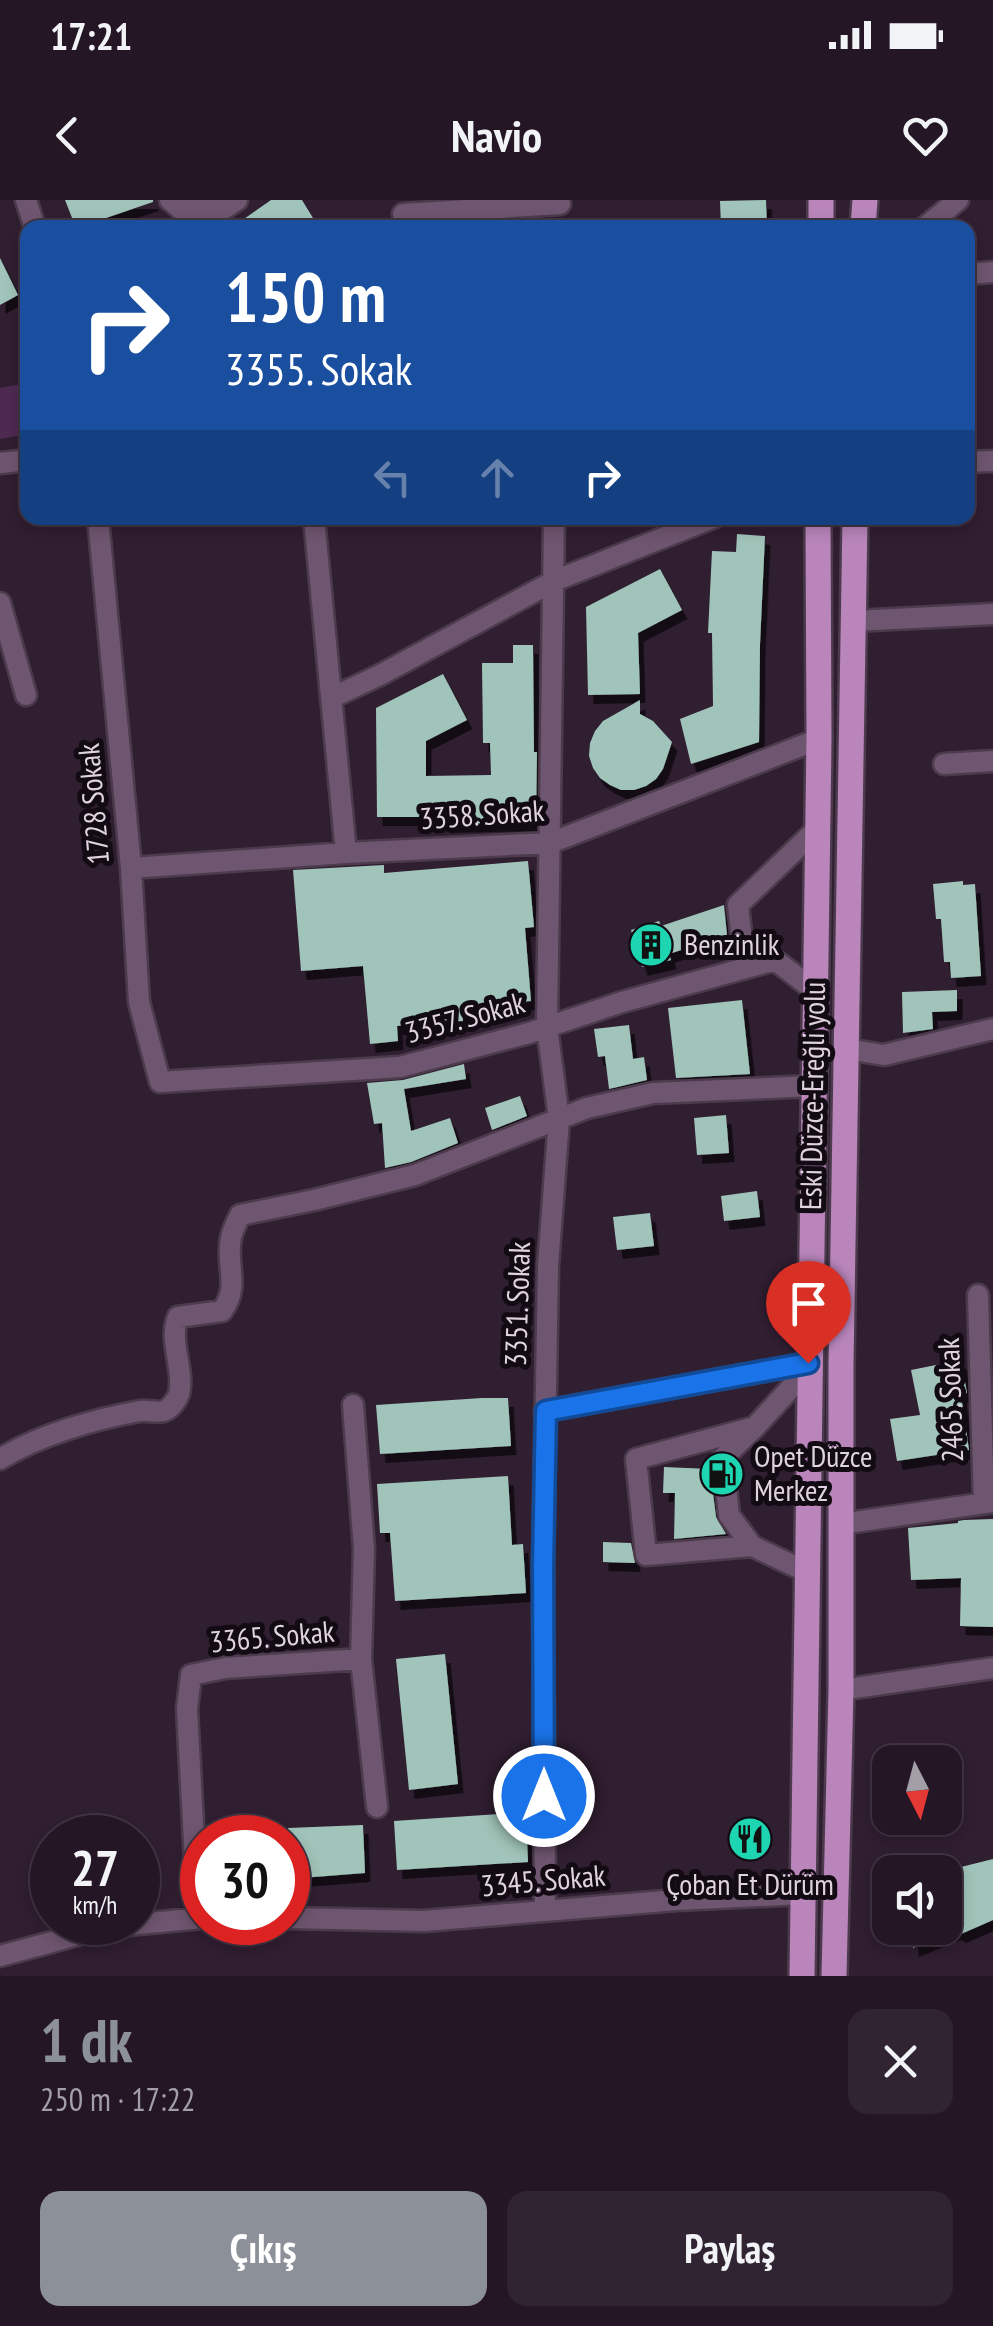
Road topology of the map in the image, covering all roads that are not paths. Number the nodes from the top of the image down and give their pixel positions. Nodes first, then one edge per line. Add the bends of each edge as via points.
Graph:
1 (170, 200) edge
2 (238, 200) edge
3 (958, 200) edge
4 (560, 202) edge
5 (403, 214) edge
6 (934, 220) edge
7 (99, 525) edge
8 (315, 525) edge
9 (554, 525) edge
10 (695, 525) edge
11 (818, 525) edge
12 (856, 525) edge
13 (554, 581) junction
14 (0, 603) edge
15 (993, 614) edge
16 (854, 622) junction
17 (6, 648) edge
18 (26, 695) dead end
19 (331, 698) junction
20 (819, 739) junction
21 (993, 761) edge
22 (944, 764) dead end
23 (817, 829) junction
24 (550, 843) junction
25 (346, 853) junction
26 (131, 868) junction
27 (775, 960) junction
28 (814, 990) junction
29 (547, 1026) junction
30 (993, 1028) edge
31 (847, 1050) junction
32 (160, 1082) joint
33 (814, 1086) junction
34 (560, 1119) junction
35 (978, 1295) dead end
36 (808, 1366) junction
37 (353, 1405) dead end
38 (546, 1411) junction
39 (756, 1427) junction
40 (0, 1459) edge
41 (988, 1502) edge
42 (841, 1524) junction
43 (752, 1546) junction
44 (807, 1572) junction
45 (361, 1659) junction
46 (993, 1668) edge
47 (840, 1690) junction
48 (377, 1807) dead end
49 (194, 1815) edge
50 (803, 1894) junction
51 (545, 1911) junction
52 (310, 1918) edge
53 (180, 1920) edge
54 (0, 1956) edge
55 (802, 1976) edge
56 (834, 1976) edge

1 - 2 street via 182,210 225,208
3 - 6 street
4 - 5 street
7 - 26 street, 1728 Sokak
8 - 19 street
9 - 13 street, 3351. Sokak
10 - 13 street
11 - 20 main road, Eski Düzce-Ereğli yolu
12 - 16 main road, Eski Düzce-Ereğli yolu
13 - 19 street
13 - 24 street, 3351. Sokak
14 - 17 street
15 - 16 street
16 - 31 main road, Eski Düzce-Ereğli yolu
17 - 18 street
19 - 25 street
20 - 23 main road, Eski Düzce-Ereğli yolu
20 - 24 street, 3358. Sokak
21 - 22 street
23 - 27 street via 738,905 742,941
23 - 28 main road, Eski Düzce-Ereğli yolu
24 - 25 street, 3358. Sokak
24 - 29 street, 3351. Sokak
25 - 26 street, 3358. Sokak
26 - 32 street, 1728 Sokak via 139,1002
27 - 28 street
27 - 29 street, 3357. Sokak
28 - 33 main road, Eski Düzce-Ereğli yolu
29 - 32 street, 3357. Sokak via 400,1068
29 - 34 street, 3351. Sokak
30 - 31 street via 884,1055
31 - 42 main road, Eski Düzce-Ereğli yolu
33 - 34 street via 653,1094
33 - 36 main road, Eski Düzce-Ereğli yolu
34 - 38 street, 3351. Sokak
34 - 40 street via 415,1175 240,1215 230,1240 228,1302 222,1311 178,1316 174,1327 180,1392 173,1404 80,1425
35 - 41 street, 2465. Sokak
36 - 38 street
36 - 39 street
36 - 44 main road, Eski Düzce-Ereğli yolu
37 - 45 street via 364,1549
38 - 51 street, 3351. Sokak
39 - 43 street via 723,1458 729,1515
39 - 43 street via 636,1459 646,1555
41 - 42 street
42 - 47 main road, Eski Düzce-Ereğli yolu
43 - 44 street
44 - 50 main road, Eski Düzce-Ereğli yolu
45 - 48 street
45 - 49 street, 3365. Sokak via 192,1676 187,1709
46 - 47 street
47 - 56 main road, Eski Düzce-Ereğli yolu
50 - 51 street, 3345. Sokak
50 - 55 main road, Eski Düzce-Ereğli yolu
51 - 52 street, 3345. Sokak via 424,1921
53 - 54 street via 107,1926

